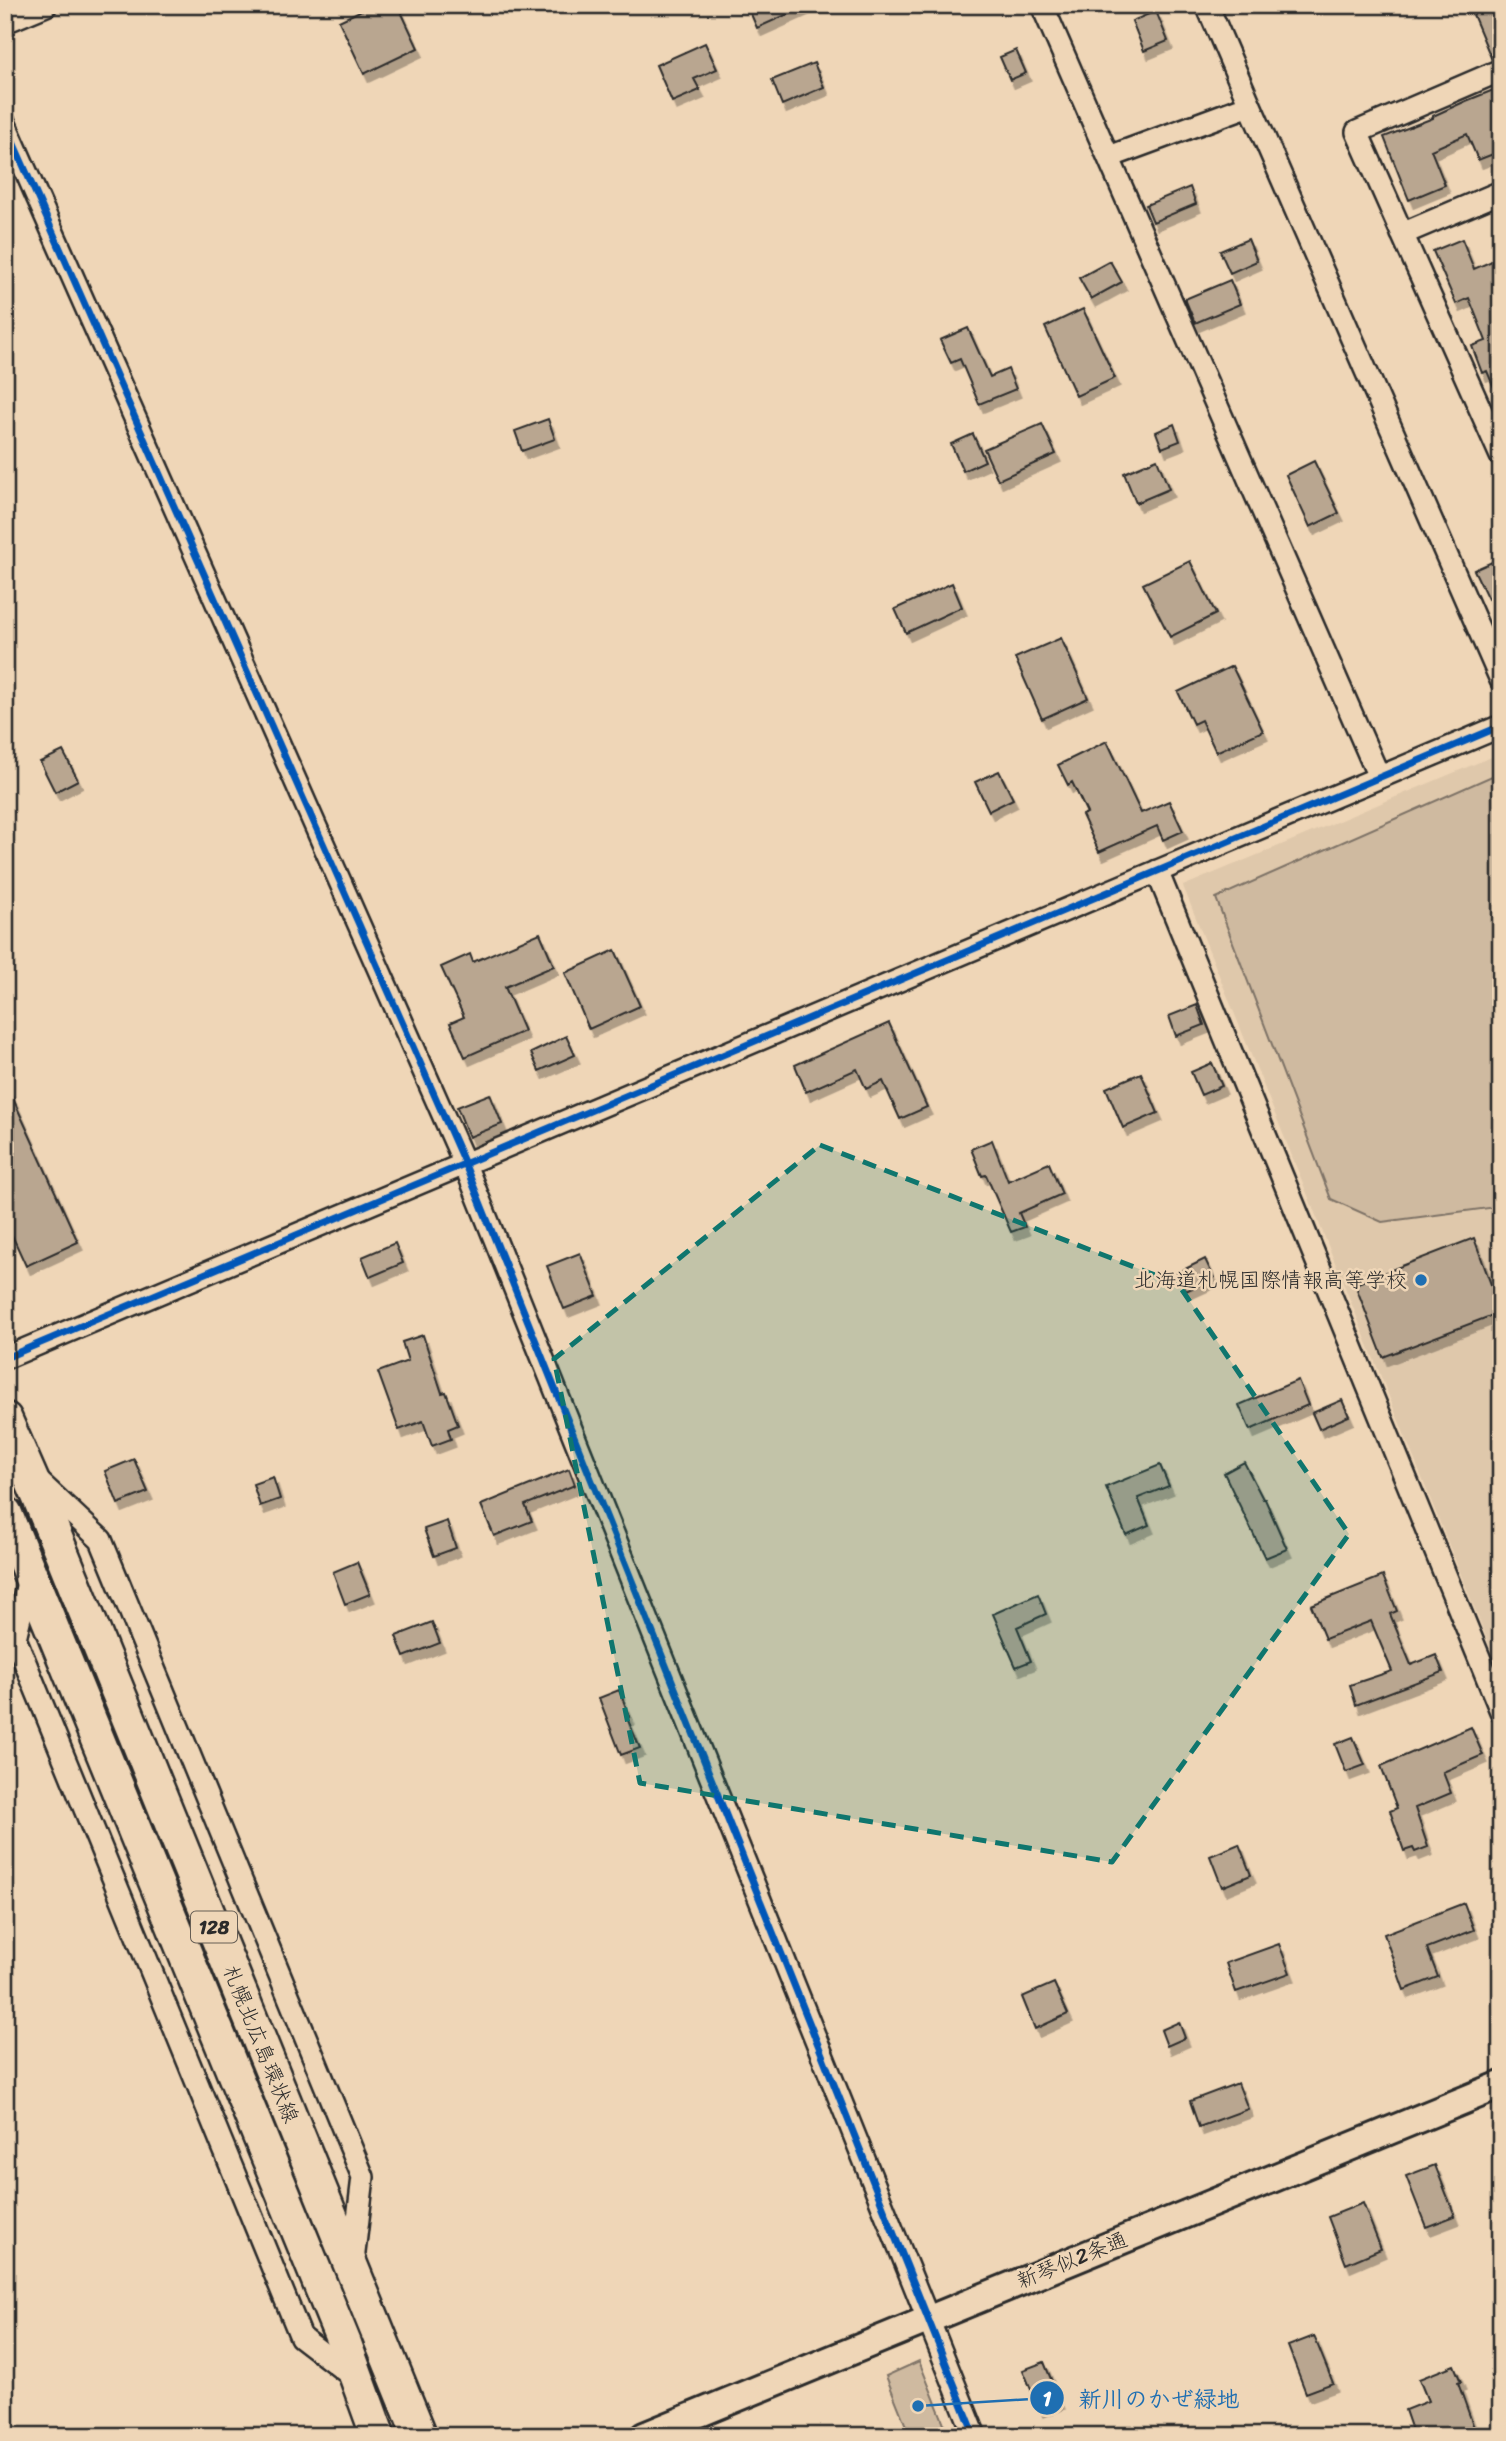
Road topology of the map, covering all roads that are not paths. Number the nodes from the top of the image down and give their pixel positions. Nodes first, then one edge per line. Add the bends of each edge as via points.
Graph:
1 (46, 5) edge
2 (1042, 5) edge
3 (1207, 5) edge
4 (5, 22) edge
5 (1501, 70) edge
6 (1250, 105) junction
7 (5, 124) edge
8 (1109, 157) junction
9 (1501, 192) edge
10 (1402, 234) junction
11 (1501, 456) edge
12 (1501, 680) edge
13 (1501, 726) edge
14 (1380, 777) junction
15 (1157, 871) junction
16 (464, 1162) junction
17 (5, 1358) edge
18 (5, 1419) edge
19 (29, 1472) junction
20 (5, 1513) edge
21 (1501, 1711) edge
22 (1501, 2085) edge
23 (352, 2269) junction
24 (928, 2319) junction
25 (378, 2436) edge
26 (420, 2436) edge
27 (644, 2436) edge
28 (975, 2436) edge

1 - 4 street
2 - 8 street
3 - 6 street
5 - 10 street via 1357,132
6 - 8 street
6 - 12 street
7 - 16 street
8 - 14 street
9 - 10 street
10 - 11 street
13 - 14 street
14 - 15 street
15 - 16 street
15 - 21 street
16 - 17 street
16 - 24 street
18 - 19 main road, 札幌北広島環状線 / 128
19 - 23 main road, 札幌北広島環状線 / 128
19 - 23 street via 101,1540 363,2177
20 - 25 main road, 札幌北広島環状線 / 128
22 - 24 street, 新琴似2条通
23 - 26 main road, 札幌北広島環状線 / 128
24 - 27 street, 新琴似2条通
24 - 28 street

